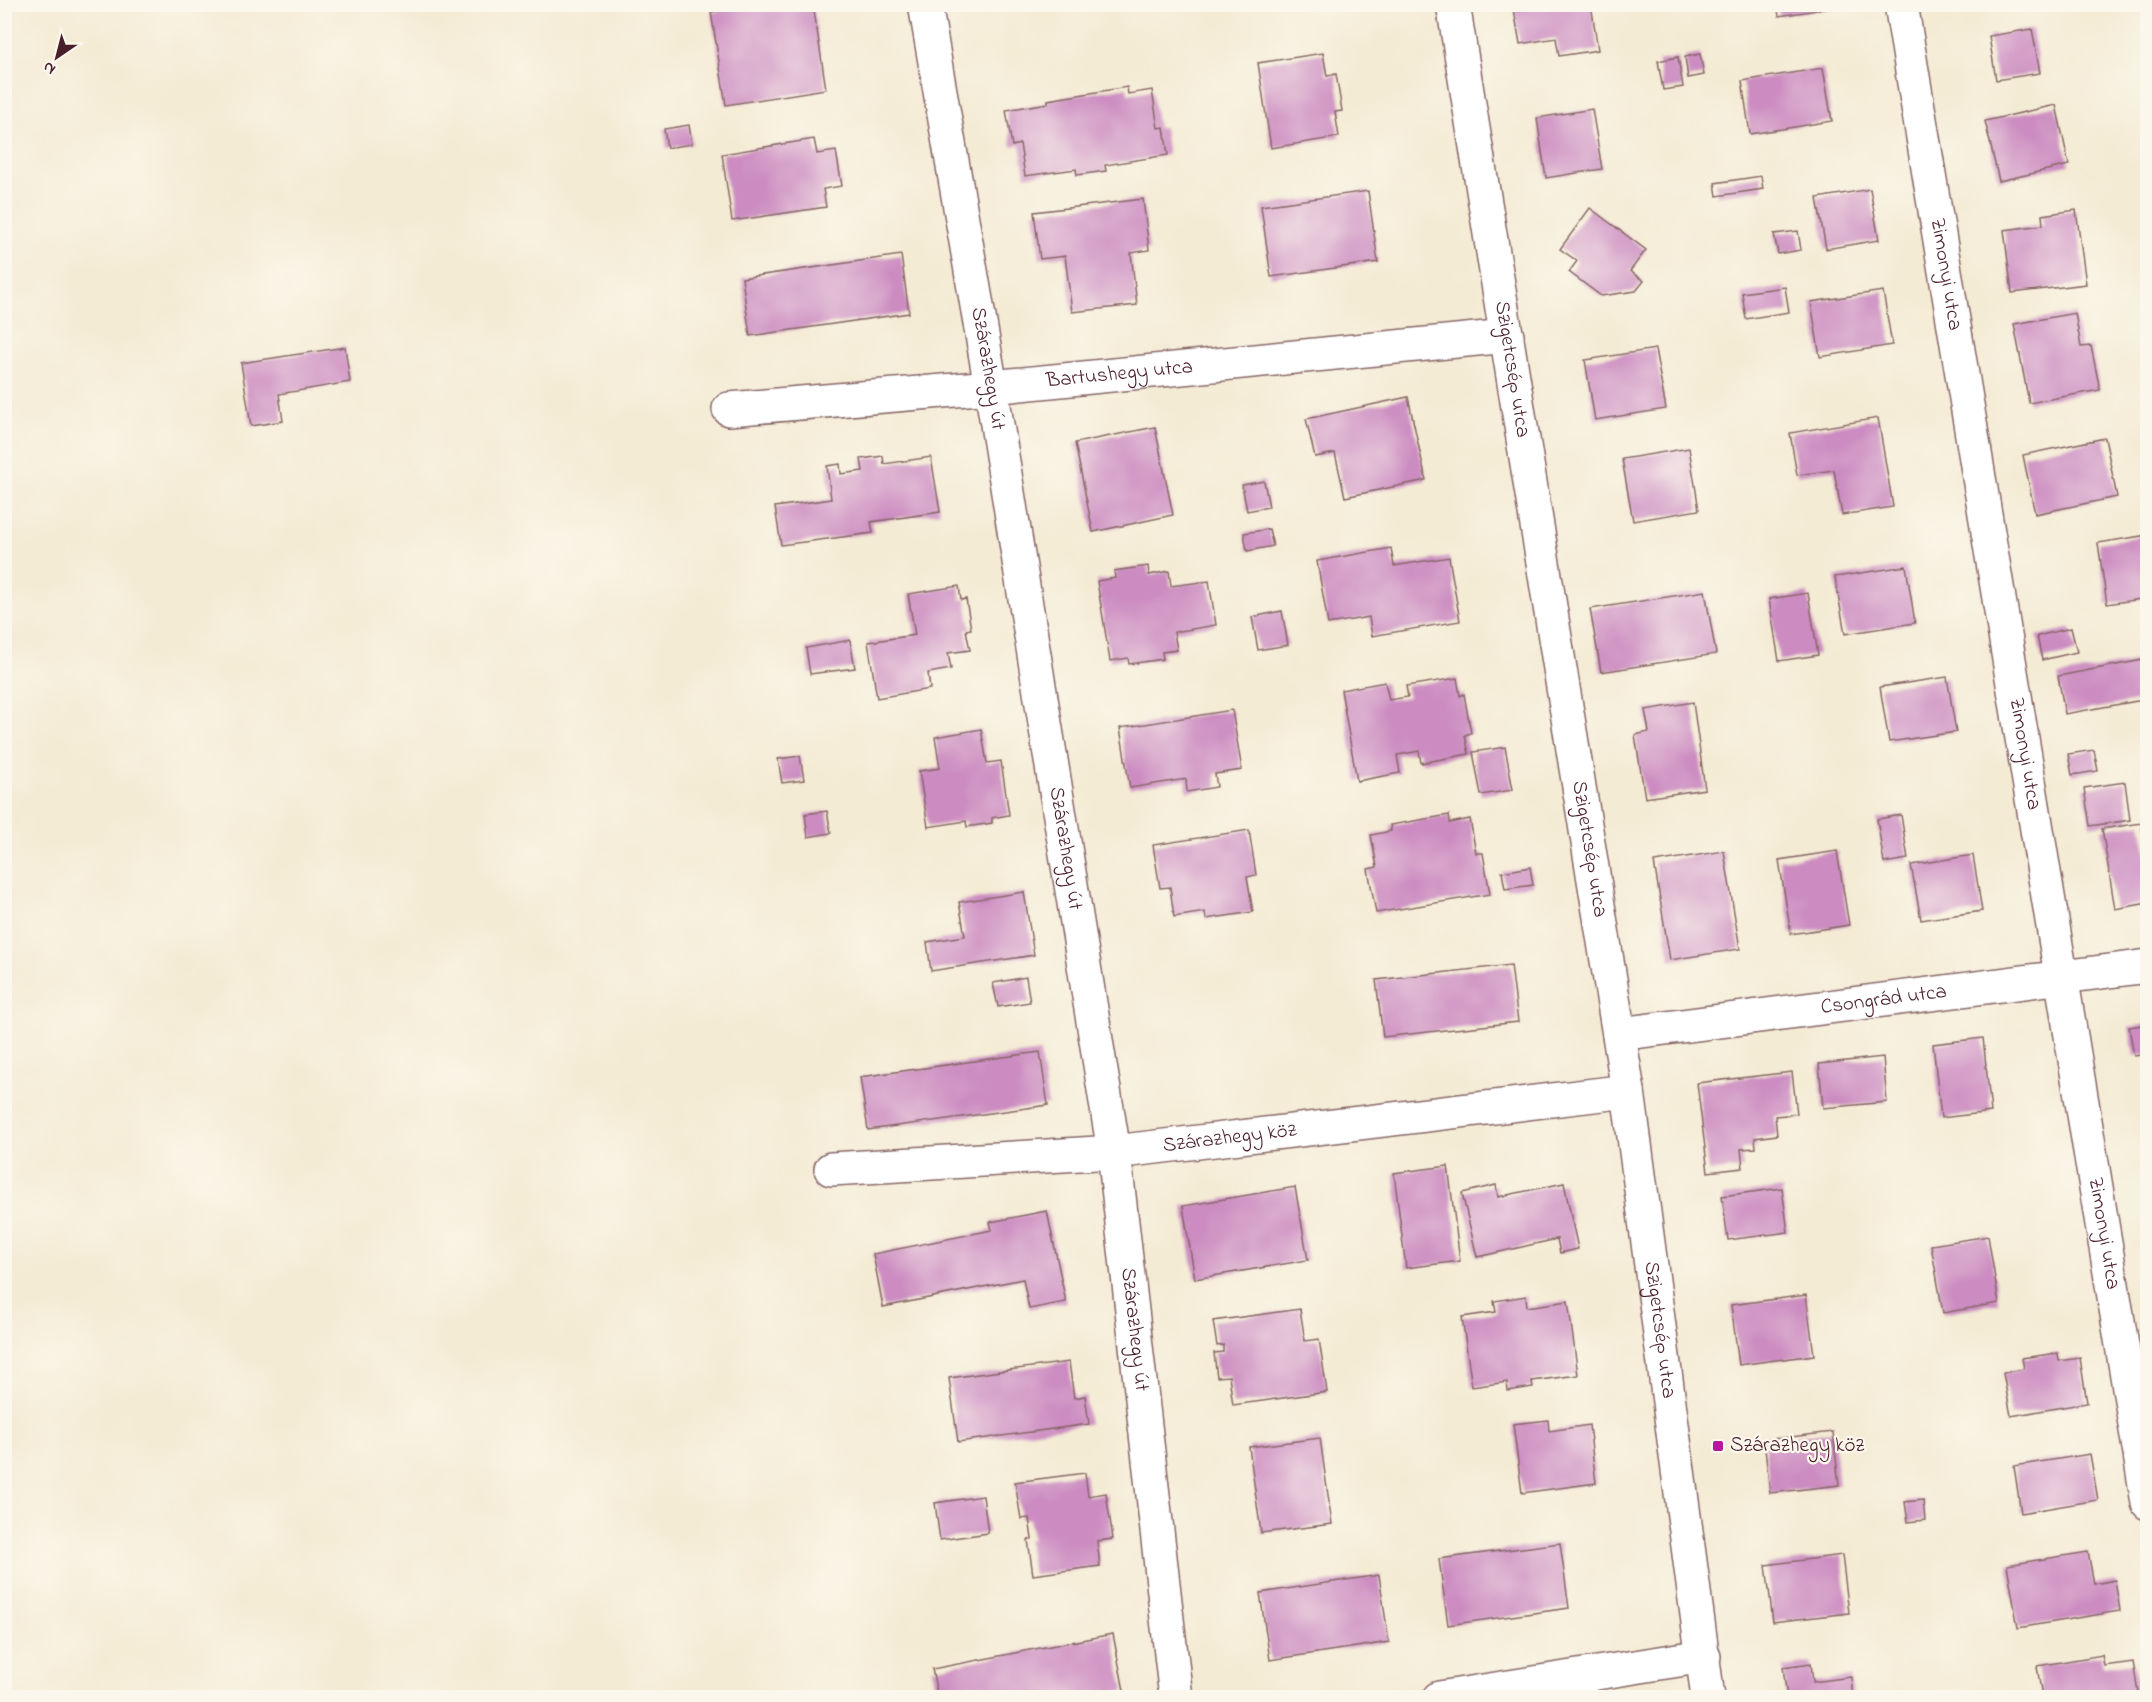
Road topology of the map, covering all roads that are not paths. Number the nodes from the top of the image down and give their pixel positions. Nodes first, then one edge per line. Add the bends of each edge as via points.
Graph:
1 (926, 4) edge
2 (1453, 4) edge
3 (1901, 4) edge
4 (1507, 336) junction
5 (991, 387) junction
6 (729, 409) dead end
7 (2148, 966) edge
8 (2060, 978) junction
9 (1619, 1034) junction
10 (1628, 1091) junction
11 (1114, 1152) junction
12 (831, 1169) dead end
13 (2148, 1503) edge
14 (1704, 1656) junction
15 (1176, 1698) edge
16 (1439, 1698) edge
17 (1708, 1698) edge

1 - 5 street, Szárazhegy út
2 - 4 street, Szigetcsép utca
3 - 8 street, Zimonyi utca
4 - 5 street, Bartushegy utca
4 - 9 street, Szigetcsép utca
5 - 6 street, Bartushegy utca
5 - 11 street, Szárazhegy út
7 - 8 street, Csongrád utca
8 - 9 street, Csongrád utca
8 - 13 street, Zimonyi utca
9 - 10 street, Szigetcsép utca
10 - 11 street, Szárazhegy köz
10 - 14 street, Szigetcsép utca
11 - 12 street, Szárazhegy köz
11 - 15 street, Szárazhegy út
14 - 16 street
14 - 17 street, Szigetcsép utca

